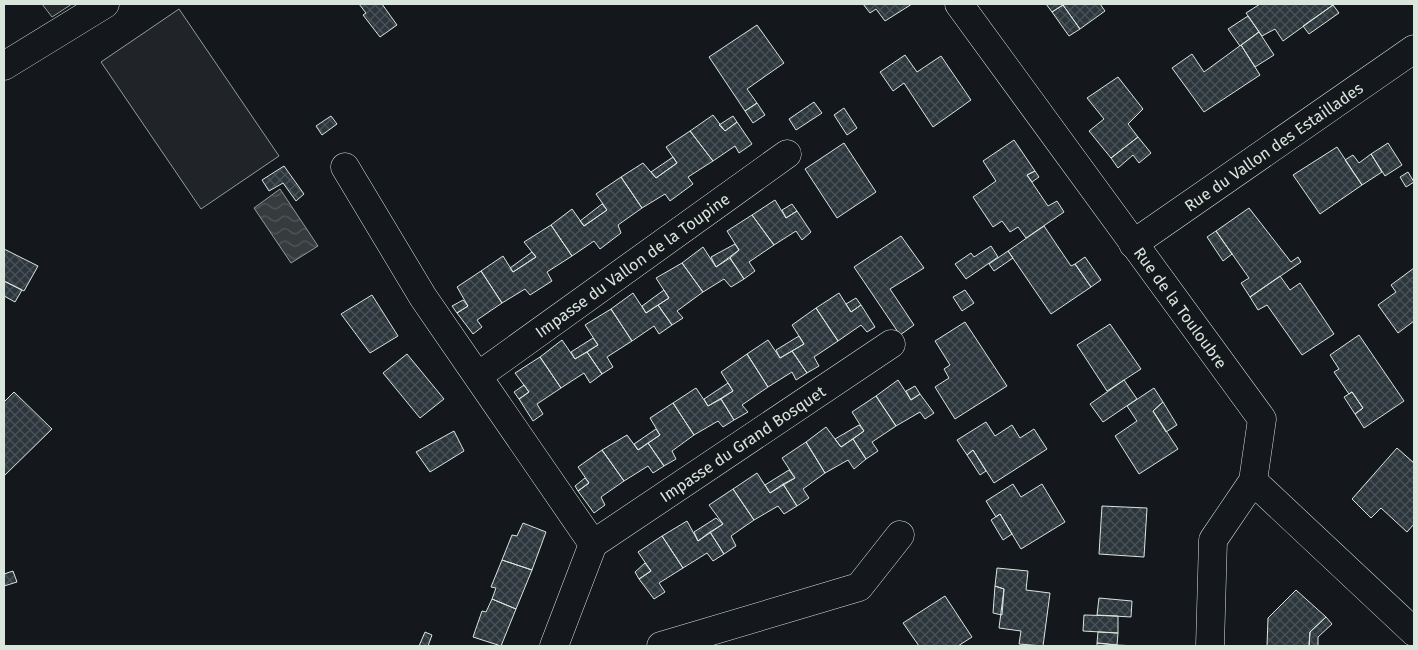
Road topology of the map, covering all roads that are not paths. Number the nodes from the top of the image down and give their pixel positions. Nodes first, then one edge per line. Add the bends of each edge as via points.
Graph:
1 (105, 4) edge
2 (959, 4) edge
3 (1414, 49) edge
4 (4, 66) edge
5 (787, 154) dead end
6 (345, 168) dead end
7 (1133, 244) junction
8 (891, 344) dead end
9 (478, 376) junction
10 (1253, 481) junction
11 (900, 535) dead end
12 (593, 544) junction
13 (1414, 632) edge
14 (554, 646) edge
15 (661, 646) edge
16 (1210, 646) edge

1 - 4 street
2 - 7 street, Rue de la Touloubre
3 - 7 street, Rue du Vallon des Estaillades
5 - 9 street, Impasse du Vallon de la Toupine
6 - 9 street via 423,297
7 - 10 street, Rue de la Touloubre via 1262,419
8 - 12 street, Impasse du Grand Bosquet
9 - 12 street
10 - 13 street
10 - 16 street, Rue de la Touloubre via 1213,540
11 - 15 street via 859,587
12 - 14 street

